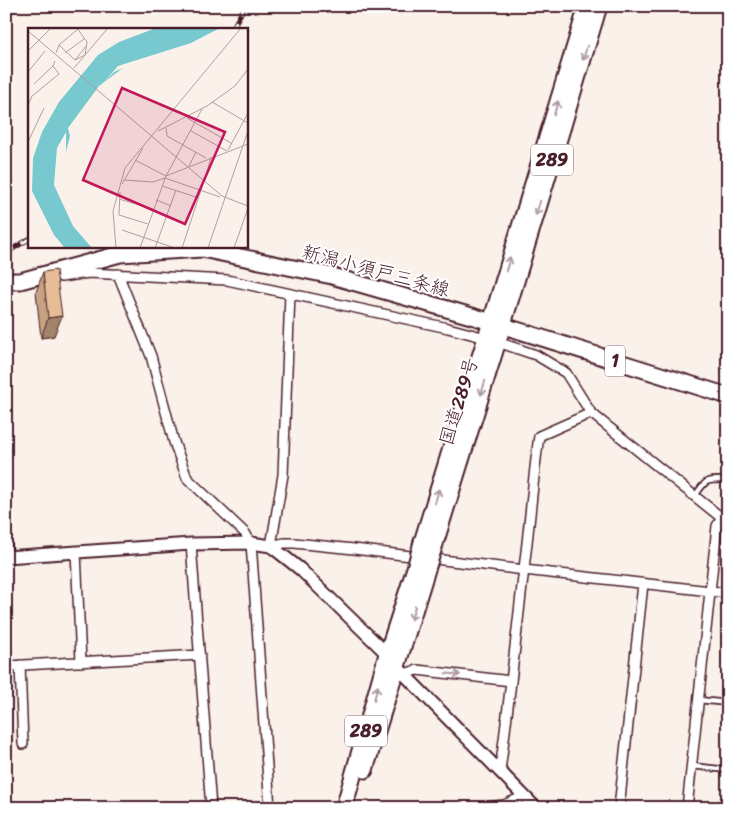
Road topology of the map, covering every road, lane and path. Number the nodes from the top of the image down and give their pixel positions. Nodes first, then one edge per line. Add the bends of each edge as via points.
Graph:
1 (587, 6) edge
2 (599, 6) edge
3 (118, 274) junction
4 (13, 281) edge
5 (6, 288) edge
6 (290, 294) junction
7 (498, 318) junction
8 (492, 339) junction
9 (728, 396) edge
10 (591, 413) junction
11 (728, 480) edge
12 (695, 496) junction
13 (725, 521) edge
14 (6, 542) edge
15 (251, 543) junction
16 (191, 544) junction
17 (271, 546) junction
18 (76, 552) junction
19 (7, 557) edge
20 (524, 570) junction
21 (643, 584) junction
22 (710, 591) junction
23 (728, 593) edge
24 (200, 654) junction
25 (81, 662) junction
26 (396, 664) junction
27 (20, 665) junction
28 (6, 666) edge
29 (511, 681) junction
30 (699, 700) junction
31 (728, 702) edge
32 (24, 744) dead end
33 (692, 766) junction
34 (728, 770) edge
35 (500, 771) junction
36 (524, 796) junction
37 (211, 808) edge
38 (270, 808) edge
39 (344, 808) edge
40 (354, 808) edge
41 (478, 808) edge
42 (536, 808) edge
43 (619, 808) edge
44 (687, 808) edge

7 -> 1 main road, 国道289号 / 289
2 -> 7 main road, 国道289号 / 289
3 - 4 street via 89,273 42,281
3 - 6 street via 227,280
3 - 15 street via 151,356 187,478 245,533
4 - 5 street
4 - 7 main road, 新潟小須戸三条線 / 1 via 120,254 202,249 332,276
6 - 8 street
6 - 17 street via 283,475
7 - 8 main road, 国道289号 / 289
7 - 9 main road, 新潟小須戸三条線 / 1
8 - 10 street via 536,355 566,373
8 - 26 main road, 国道289号 / 289, bridge via 428,543
10 - 12 street
10 - 20 street via 539,436
11 - 12 lane via 704,482
12 - 13 street
13 - 22 street via 717,526
14 - 19 street
15 - 16 street
15 - 17 street
15 - 38 street
16 - 18 street
16 - 24 street
17 - 20 street via 294,543
17 - 26 street via 300,569
18 - 19 street
18 - 25 street
20 - 21 street
20 - 29 street
21 - 22 street
21 - 43 street
22 - 23 street
22 - 30 street
24 - 25 street
24 - 37 street
25 - 27 street
26 -> 29 street via 417,670
26 - 35 street
39 -> 26 main road, 国道289号 / 289
26 - 40 main road, 国道289号 / 289
27 - 28 street
27 - 32 street
29 - 35 street
30 - 31 lane
30 - 33 street
33 - 34 lane
33 - 44 street
35 - 36 street
36 - 41 street via 504,805
36 - 42 street

